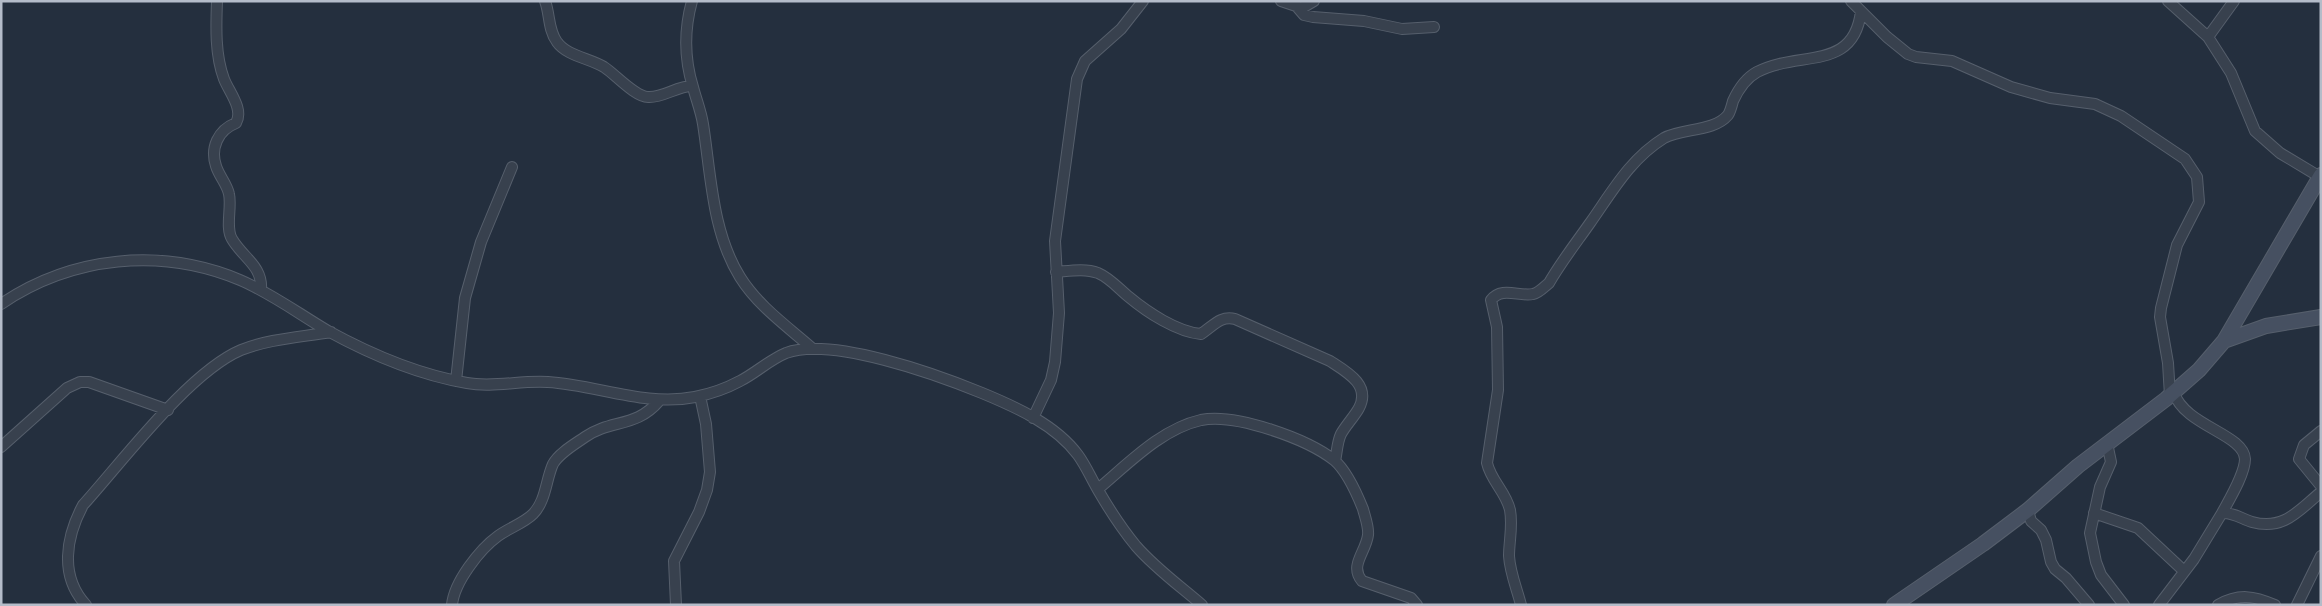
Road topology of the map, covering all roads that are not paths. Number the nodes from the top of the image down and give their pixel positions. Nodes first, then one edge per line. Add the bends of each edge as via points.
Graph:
1 (217, 1) edge
2 (545, 1) edge
3 (692, 1) edge
4 (1143, 1) edge
5 (1282, 1) edge
6 (1314, 1) edge
7 (1851, 1) edge
8 (2168, 1) edge
9 (2234, 1) edge
10 (1298, 8) junction
11 (1861, 11) junction
12 (1434, 27) dead end
13 (2208, 37) junction
14 (692, 86) junction
15 (512, 167) dead end
16 (2320, 176) edge
17 (1056, 272) junction
18 (261, 290) junction
19 (1, 304) edge
20 (2321, 317) edge
21 (331, 332) junction
22 (2224, 341) junction
23 (813, 349) junction
24 (456, 381) junction
25 (2172, 394) junction
26 (700, 396) junction
27 (659, 401) junction
28 (168, 410) junction
29 (1033, 418) junction
30 (2321, 431) edge
31 (2107, 444) junction
32 (1, 447) edge
33 (1335, 461) junction
34 (2321, 486) edge
35 (1098, 489) junction
36 (2321, 492) edge
37 (2028, 510) junction
38 (2094, 513) junction
39 (2222, 513) junction
40 (2321, 556) edge
41 (2184, 571) junction
42 (86, 605) edge
43 (452, 605) edge
44 (676, 605) edge
45 (1202, 605) edge
46 (1417, 605) edge
47 (1522, 605) edge
48 (1894, 605) edge
49 (2089, 605) edge
50 (2124, 605) edge
51 (2158, 605) edge
52 (2218, 605) edge
53 (2275, 605) edge
54 (2297, 605) edge

1 - 18 street via 218,58 239,113 236,123 224,129 218,138 216,166 229,194 232,240 259,272
2 - 14 street via 555,40 562,48 598,64 637,93 648,98
3 - 14 street via 685,34
4 - 17 street via 1121,29 1085,61 1077,79 1056,227
5 - 10 street
6 - 10 street
7 - 11 street
8 - 13 street
9 - 13 street
10 - 12 street via 1304,15 1312,17 1364,21 1402,29
11 - 25 street via 1908,54 1952,61 2011,87 2107,109 2185,159 2193,168 2200,187 2199,202 2177,246 2160,317
11 - 47 street via 1856,36 1840,50 1826,56 1794,60 1756,73 1748,78 1735,97 1728,115 1714,124 1666,137 1639,158 1611,190 1549,283 1540,291 1533,294 1500,293 1491,300 1497,327 1498,390 1487,463 1510,508 1509,558
13 - 16 street via 2231,73 2255,131 2280,153
14 - 23 street via 702,118 713,203 730,257 753,295
15 - 24 street via 481,242 465,298
16 - 22 street
17 - 29 street via 1059,313 1055,362 1051,380
17 - 33 street via 1098,272 1138,304 1190,333 1201,334 1220,319 1235,318 1344,370 1362,386 1363,395 1359,407 1340,435
18 - 19 street via 212,270 179,262 118,261 59,273 25,288
18 - 21 street
20 - 22 street via 2266,326
21 - 24 street via 414,368
21 - 28 street via 241,350 208,371
22 - 25 street
23 - 26 street via 782,355 742,380
23 - 29 street via 914,367 984,394
24 - 27 street via 480,385 554,382
25 - 31 street
25 - 39 street via 2184,411 2238,444 2243,452 2243,471
26 - 27 street
26 - 44 street via 710,472 699,512 674,561
27 - 43 street via 641,417 596,430 559,456 553,464 539,506 533,514 482,549 454,594
28 - 32 street via 90,382 80,382 67,388
28 - 42 street via 83,505 74,521 68,571
29 - 35 street via 1066,441 1078,454
30 - 34 street via 2304,445 2298,459
31 - 37 street
31 - 38 street via 2111,462 2102,480
33 - 35 street via 1263,428 1229,420 1202,420 1142,451
33 - 46 street via 1354,490 1367,526 1366,545 1356,568 1357,575 1362,580 1411,598
35 - 45 street via 1137,547
36 - 39 street via 2304,508 2280,523 2253,522 2231,513
37 - 48 street
37 - 49 street via 2031,521 2046,540 2055,569
38 - 41 street via 2138,528
38 - 50 street via 2090,533 2096,562
39 - 41 street
40 - 54 street
41 - 51 street
52 - 53 street via 2239,596 2251,596

